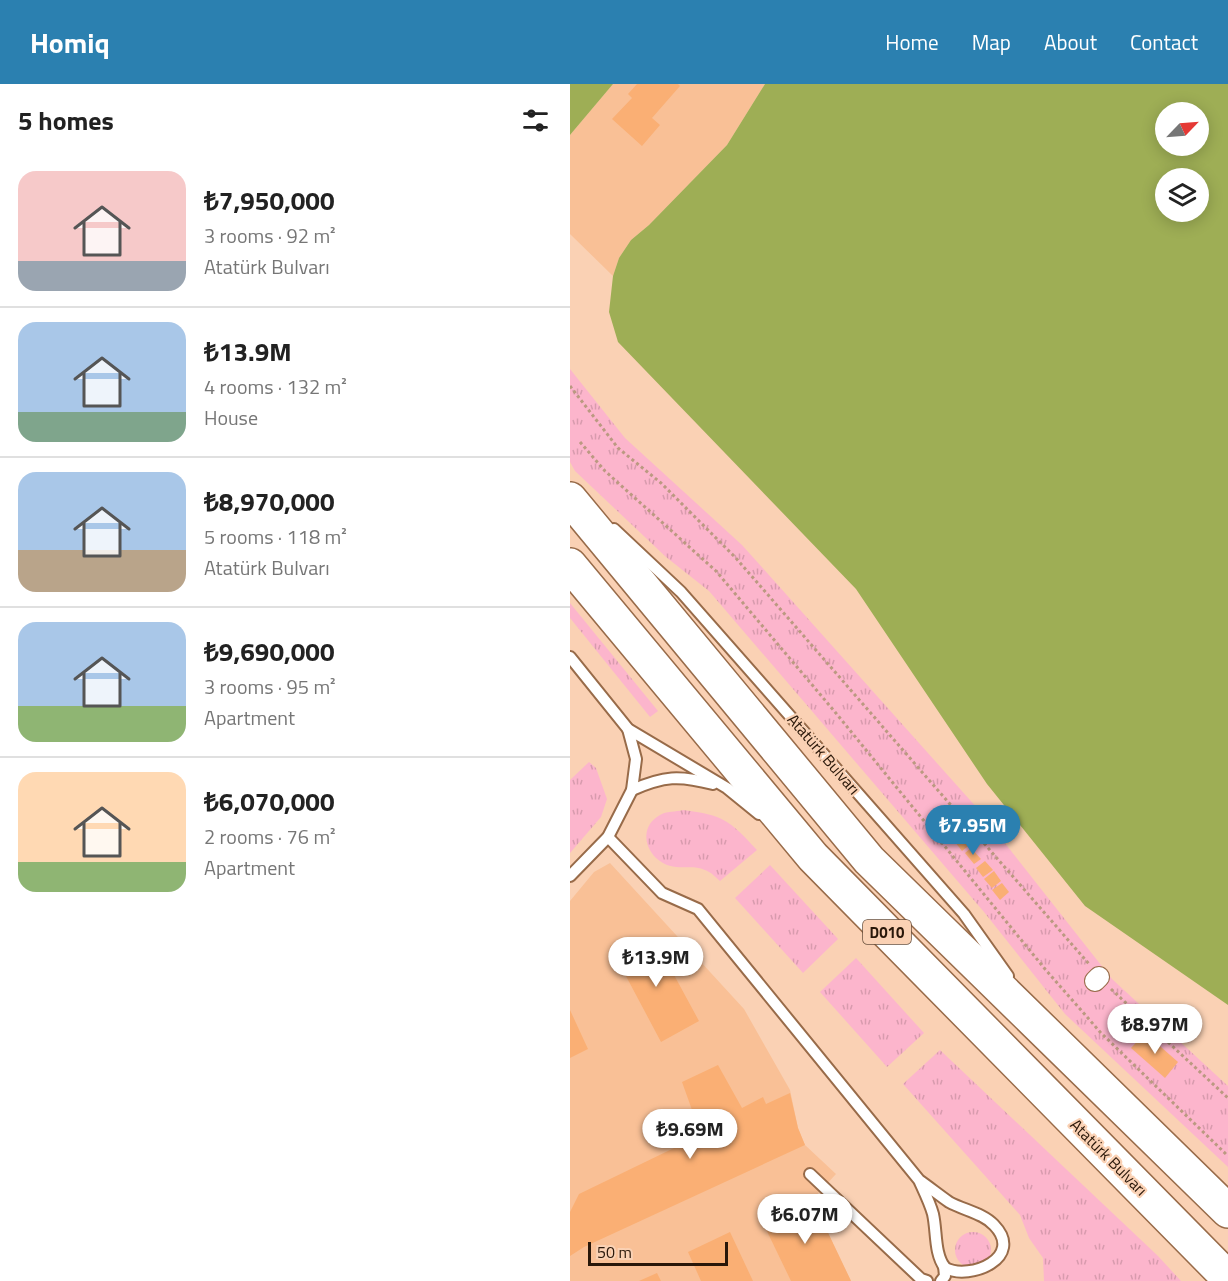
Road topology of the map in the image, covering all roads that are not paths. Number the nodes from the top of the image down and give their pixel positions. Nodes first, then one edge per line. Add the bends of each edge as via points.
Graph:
1 (570, 497) edge
2 (570, 564) edge
3 (570, 657) edge
4 (628, 729) junction
5 (727, 788) junction
6 (632, 790) junction
7 (608, 837) junction
8 (813, 857) junction
9 (570, 876) edge
10 (1051, 1038) junction
11 (1095, 1081) junction
12 (810, 1174) dead end
13 (919, 1180) junction
14 (1228, 1196) edge
15 (1228, 1211) edge
16 (944, 1266) junction
17 (1228, 1278) edge
18 (927, 1281) edge
19 (941, 1281) edge

1 - 10 highway, Atatürk Bulvarı / D010 via 869,860
1 - 10 lane, Atatürk Bulvarı via 615,530 681,592 964,914
2 - 8 highway, Atatürk Bulvarı / D010
3 - 4 lane, Atatürk Bulvarı
4 - 5 lane, Atatürk Bulvarı
4 - 6 lane, Atatürk Bulvarı via 636,759
5 - 6 lane, Atatürk Bulvarı via 689,778 658,779
5 - 8 lane, Atatürk Bulvarı
6 - 7 lane
7 - 9 lane
7 - 13 lane via 662,893 698,909
8 - 17 highway, Atatürk Bulvarı / D010
10 - 11 highway, Atatürk Bulvarı / D010
11 - 14 highway
11 - 15 highway, Atatürk Bulvarı / D010
12 - 18 lane
13 - 16 lane via 933,1213 939,1260
13 - 16 lane via 950,1202 984,1217 1001,1236 1001,1261 982,1279 957,1278
16 - 19 lane

